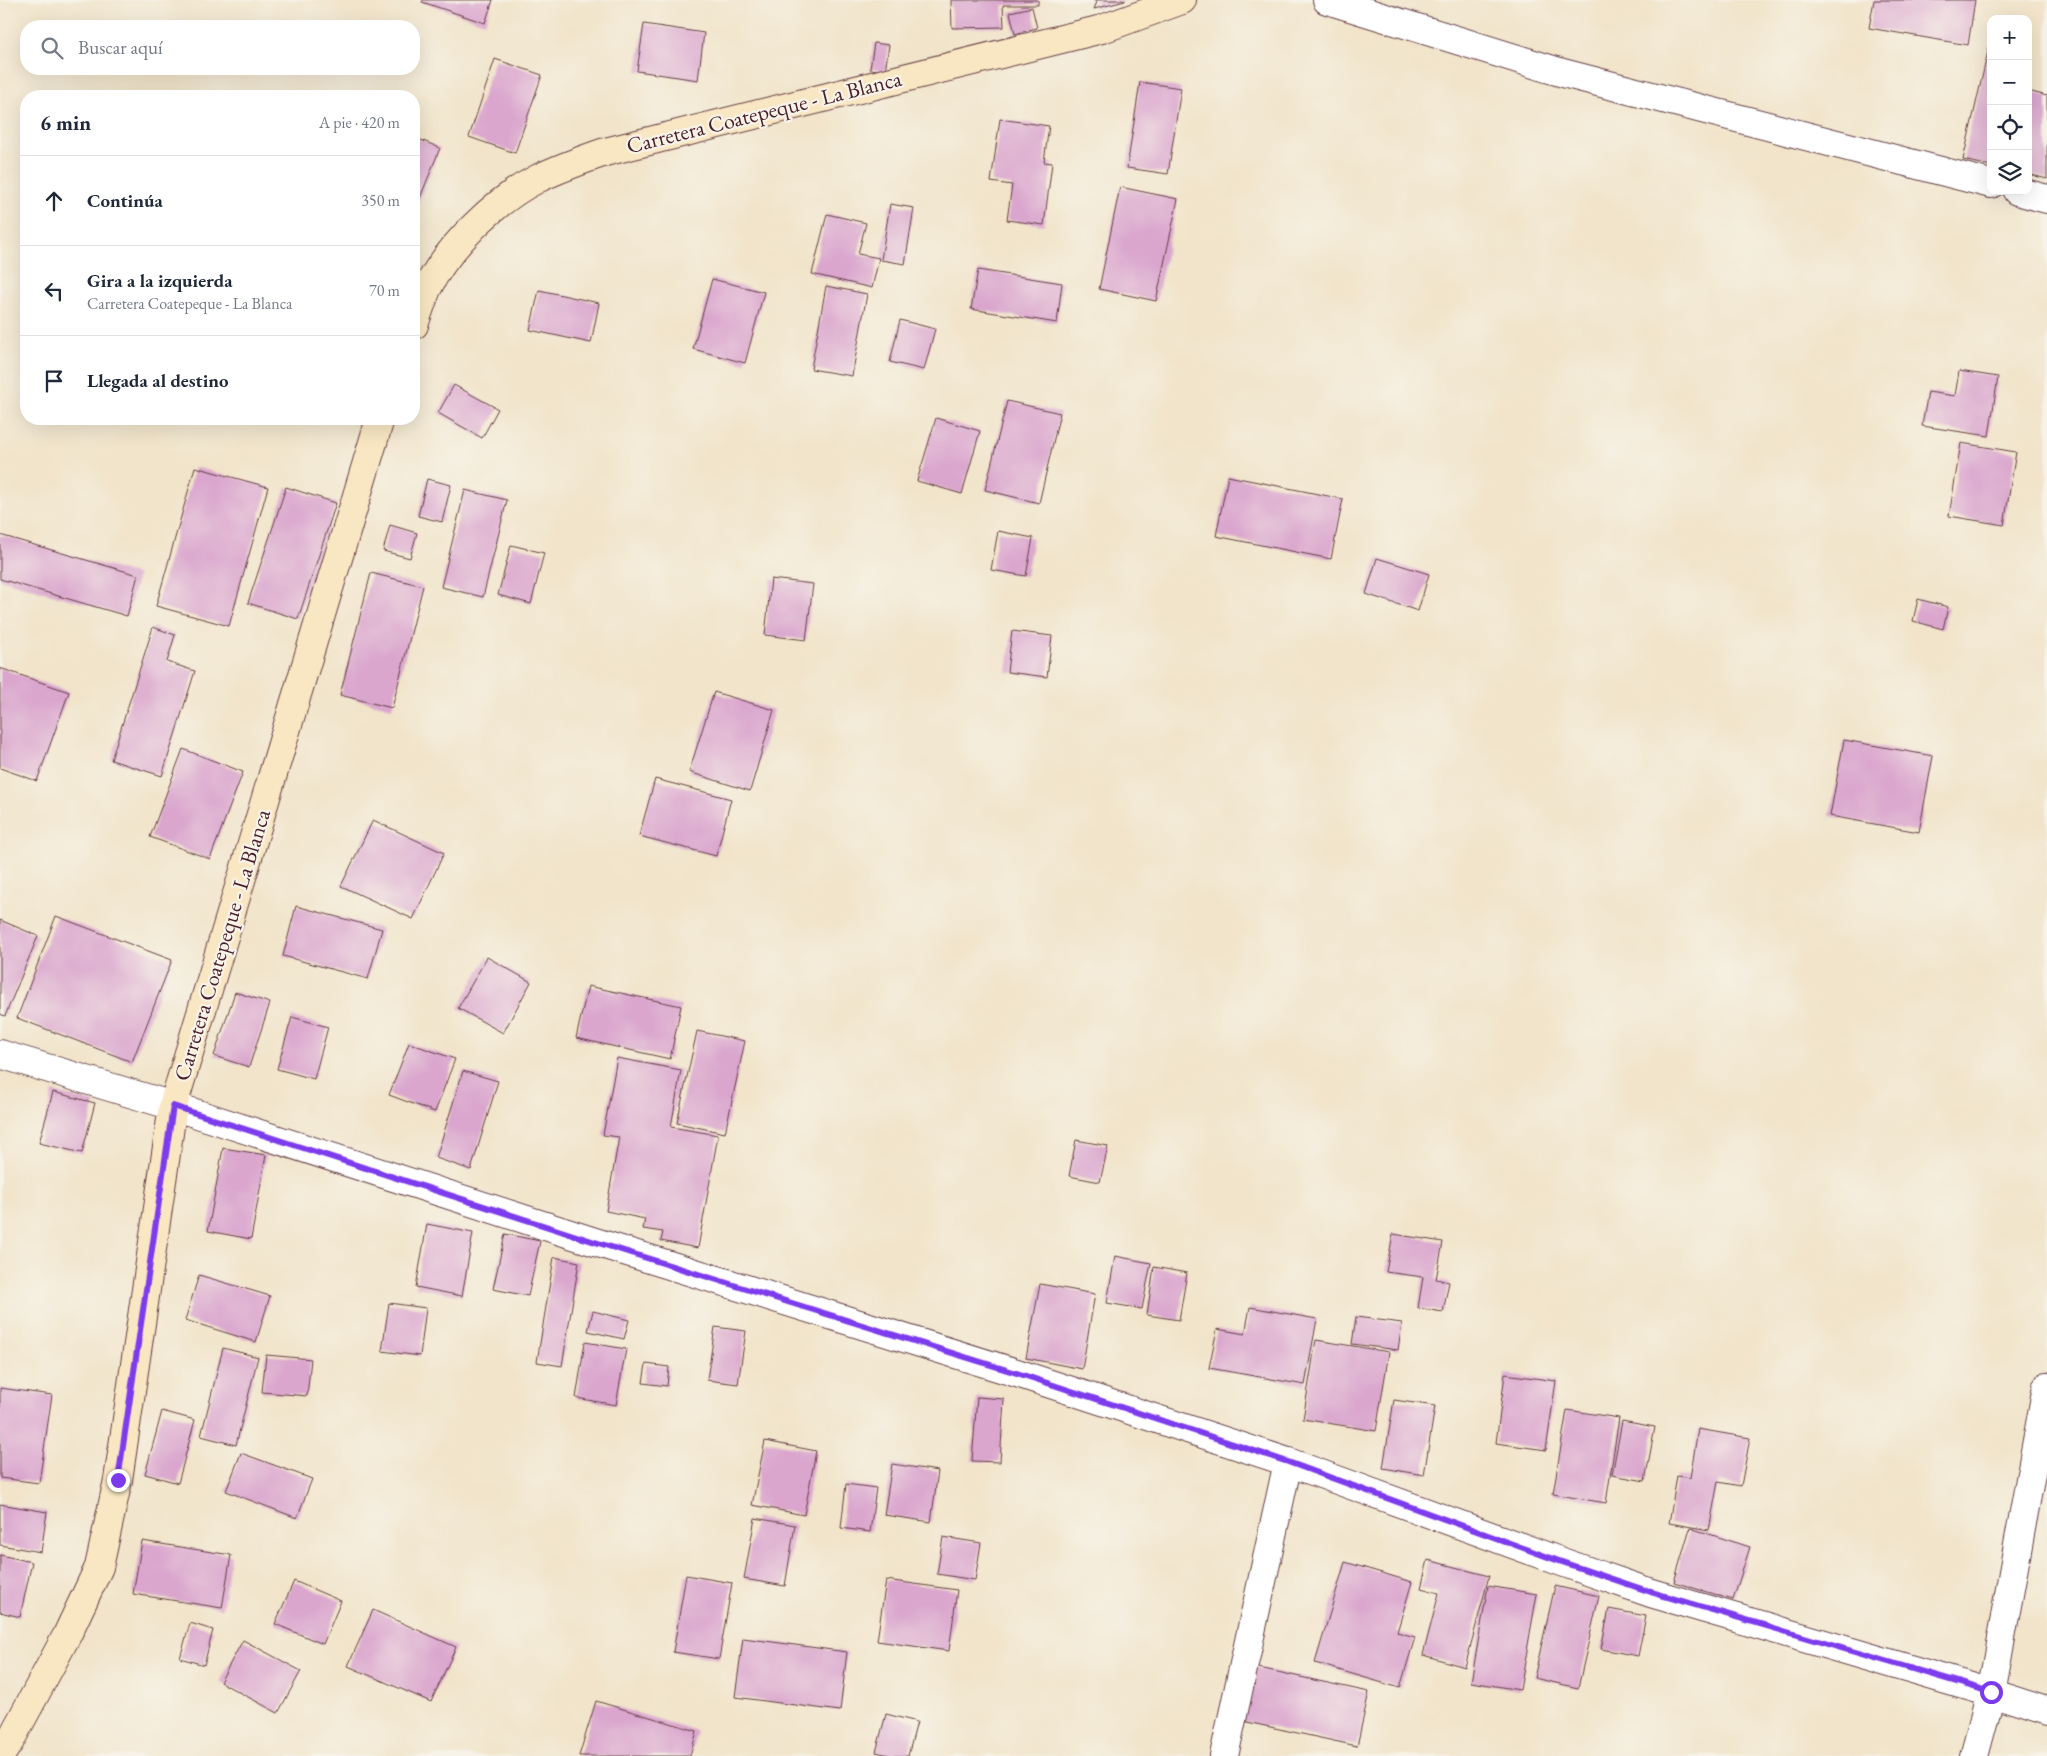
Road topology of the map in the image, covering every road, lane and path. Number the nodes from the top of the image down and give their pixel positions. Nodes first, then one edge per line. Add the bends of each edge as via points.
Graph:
1 (1182, 0) edge
2 (1327, 0) edge
3 (1987, 183) edge
4 (2032, 195) edge
5 (2047, 199) edge
6 (420, 309) edge
7 (378, 425) edge
8 (0, 1054) edge
9 (173, 1106) junction
10 (2047, 1386) edge
11 (1288, 1462) junction
12 (1991, 1692) junction
13 (2047, 1711) edge
14 (0, 1756) edge
15 (1224, 1756) edge
16 (1974, 1756) edge

1 - 6 main road, Carretera Coatepeque - La Blanca via 1102,29 605,152 570,164 536,180 475,226 449,256 428,288
2 - 3 street via 1563,73
4 - 5 street
7 - 9 main road, Carretera Coatepeque - La Blanca
8 - 9 street
9 - 11 street
9 - 14 main road, Carretera Coatepeque - La Blanca via 118,1480 99,1567 67,1635
10 - 12 street
11 - 12 street via 1651,1592
11 - 15 street
12 - 13 street
12 - 16 street

